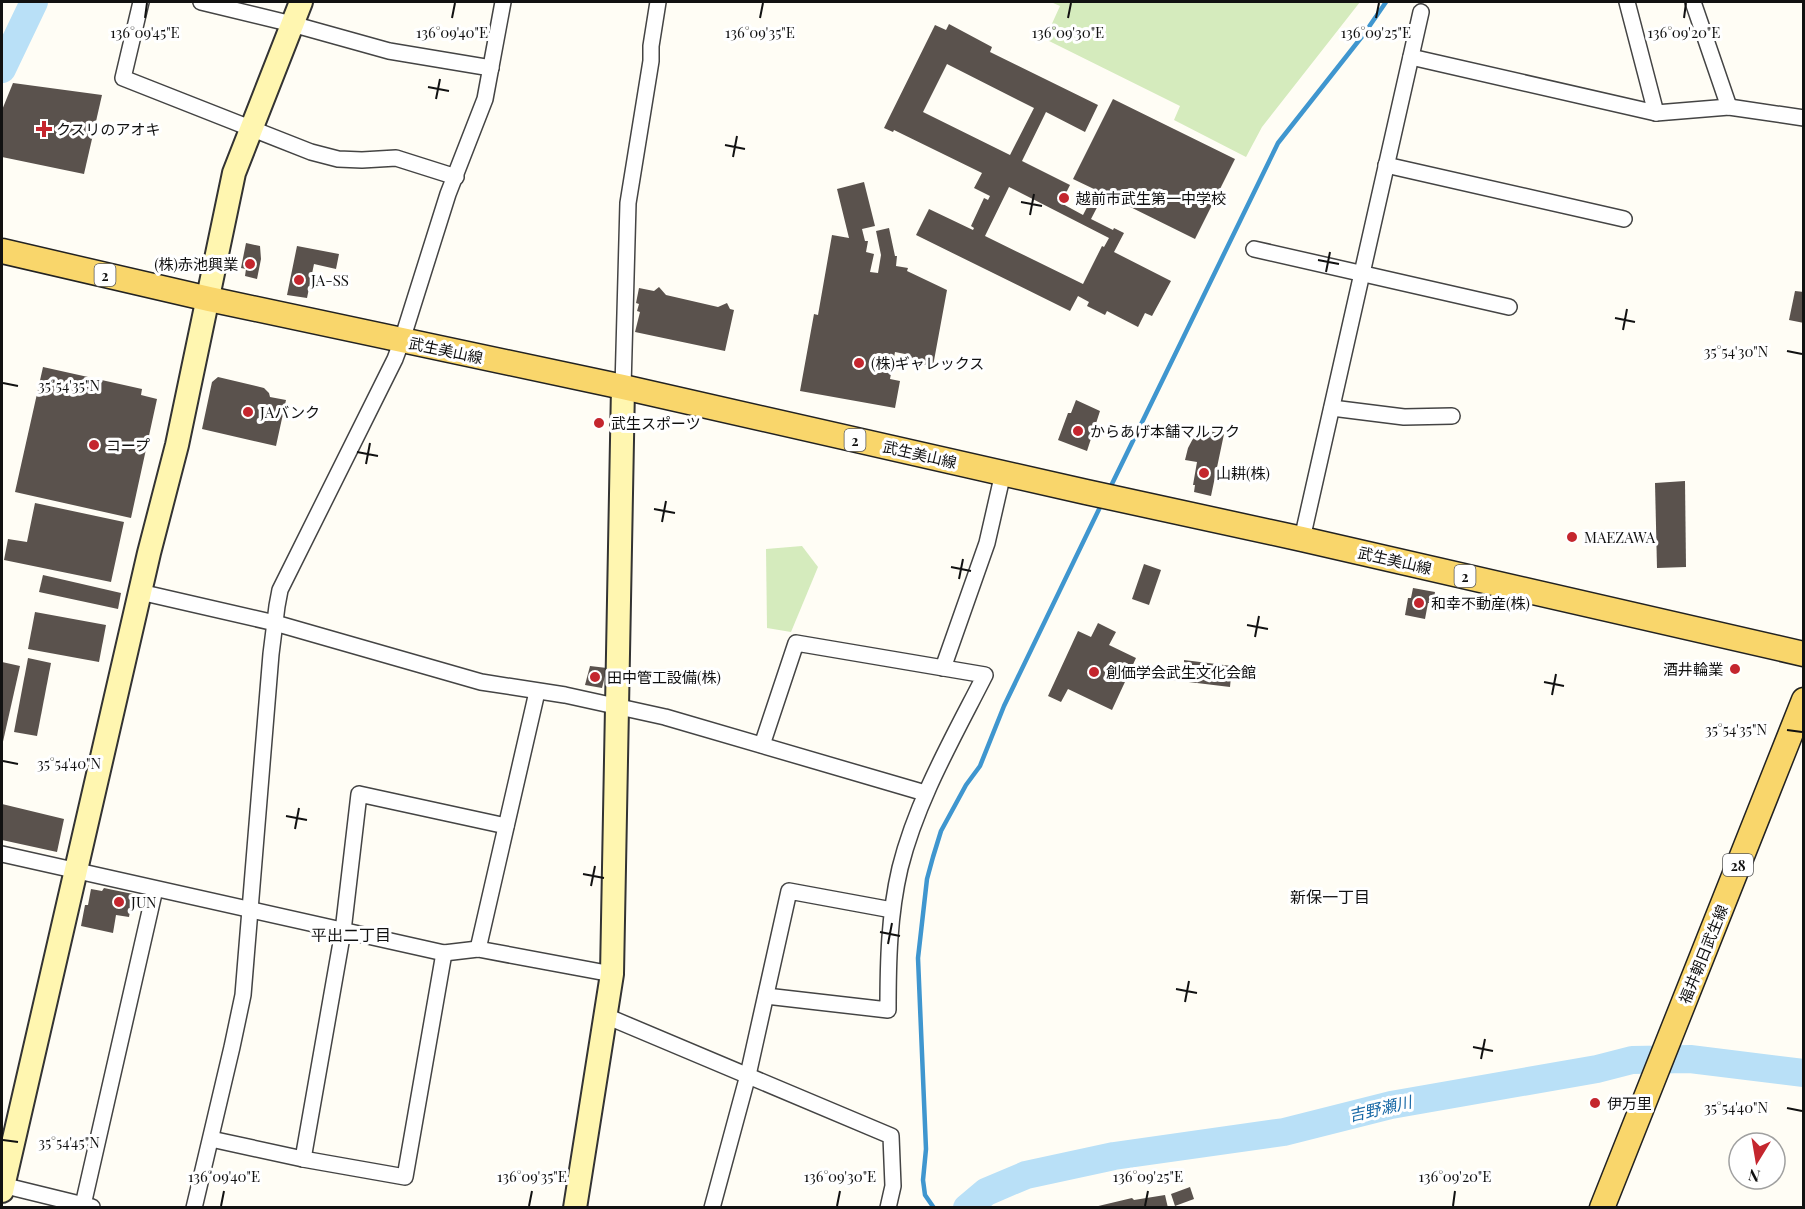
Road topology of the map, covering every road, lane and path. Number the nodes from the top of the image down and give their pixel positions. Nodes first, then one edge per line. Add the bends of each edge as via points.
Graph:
1 (141, 2) edge
2 (201, 2) edge
3 (301, 2) edge
4 (503, 2) edge
5 (658, 2) edge
6 (1627, 2) edge
7 (1693, 2) edge
8 (1421, 12) dead end
9 (292, 24) junction
10 (1411, 57) junction
11 (491, 68) junction
12 (1729, 107) junction
13 (1656, 113) junction
14 (1803, 118) edge
15 (252, 130) junction
16 (1386, 165) junction
17 (456, 177) junction
18 (1624, 219) dead end
19 (1254, 249) dead end
20 (2, 251) edge
21 (1362, 274) junction
22 (209, 299) junction
23 (1509, 307) dead end
24 (402, 340) junction
25 (623, 387) junction
26 (1332, 408) junction
27 (1452, 416) dead end
28 (1003, 473) junction
29 (1302, 539) junction
30 (140, 592) junction
31 (275, 623) junction
32 (1803, 654) edge
33 (943, 668) junction
34 (537, 692) junction
35 (1803, 700) edge
36 (617, 707) junction
37 (762, 746) junction
38 (926, 793) junction
39 (506, 826) junction
40 (2, 854) edge
41 (75, 871) junction
42 (155, 889) junction
43 (892, 909) junction
44 (250, 910) junction
45 (343, 931) junction
46 (477, 949) junction
47 (444, 952) junction
48 (612, 974) junction
49 (766, 996) junction
50 (606, 1016) junction
51 (748, 1075) junction
52 (211, 1138) junction
53 (303, 1159) junction
54 (2, 1187) edge
55 (88, 1206) edge
56 (194, 1208) edge
57 (575, 1208) edge
58 (712, 1208) edge
59 (888, 1208) edge
60 (1602, 1208) edge

1 - 15 street via 123,78
2 - 9 street
3 - 9 street
4 - 11 street
5 - 25 street via 628,203
6 - 13 street
7 - 12 street
8 - 10 street
9 - 11 street via 389,51
9 - 15 street
10 - 13 street
10 - 16 street
11 - 17 street via 485,99
12 - 13 street
12 - 14 street
15 - 17 street via 338,159 396,158
15 - 22 street via 234,173
16 - 18 street
16 - 21 street
17 - 24 street
19 - 21 street
20 - 22 main road, 武生美山線 / 2
21 - 23 street
21 - 26 street
22 - 24 main road, 武生美山線 / 2
22 - 30 street
24 - 25 main road, 武生美山線 / 2
24 - 31 street via 280,590
25 - 28 main road, 武生美山線 / 2
25 - 36 street
26 - 27 street via 1404,417
26 - 29 street
28 - 29 main road, 武生美山線 / 2
28 - 33 street via 987,543
29 - 32 main road, 武生美山線 / 2
30 - 31 street
30 - 41 street
31 - 34 street via 452,675
31 - 44 street
33 - 37 street via 796,643
33 - 38 street via 985,675
34 - 36 street
34 - 39 street
35 - 60 main road, 福井朝日武生線 / 28
36 - 37 street
36 - 48 street
37 - 38 street
38 - 43 street via 911,832
39 - 45 street via 359,794
39 - 46 street
40 - 41 street
41 - 42 street
41 - 54 street
42 - 44 street
42 - 55 street
43 - 49 street via 789,891
43 - 49 street via 888,1010
44 - 45 street
44 - 52 street via 240,1013
45 - 47 street
45 - 53 street
46 - 47 street
46 - 48 street
47 - 53 street via 405,1177
48 - 50 street
49 - 51 street
50 - 51 street
50 - 57 street
51 - 58 street
51 - 59 street via 891,1136 892,1186
52 - 53 street
52 - 56 street
54 - 55 street

